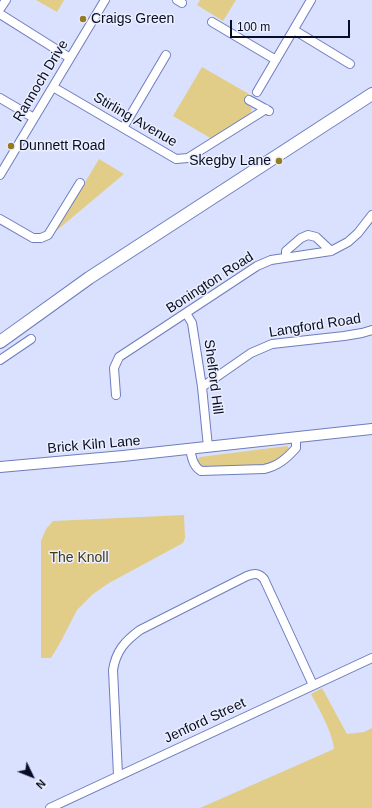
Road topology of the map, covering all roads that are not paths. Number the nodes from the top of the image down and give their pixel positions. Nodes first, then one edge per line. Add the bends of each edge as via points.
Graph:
1 (6, 0) edge
2 (105, 0) edge
3 (311, 0) edge
4 (0, 10) edge
5 (0, 14) edge
6 (212, 22) dead end
7 (294, 30) junction
8 (166, 54) dead end
9 (70, 58) junction
10 (276, 60) junction
11 (350, 64) dead end
12 (53, 87) junction
13 (257, 92) dead end
14 (372, 94) edge
15 (0, 98) edge
16 (249, 100) dead end
17 (34, 118) junction
18 (123, 128) junction
19 (0, 175) edge
20 (80, 183) dead end
21 (372, 215) edge
22 (0, 219) edge
23 (331, 251) junction
24 (286, 257) junction
25 (186, 313) junction
26 (372, 330) edge
27 (31, 339) dead end
28 (0, 342) edge
29 (0, 360) edge
30 (202, 387) junction
31 (116, 395) dead end
32 (372, 428) edge
33 (296, 437) junction
34 (208, 447) junction
35 (190, 449) junction
36 (0, 467) edge
37 (372, 658) edge
38 (313, 685) junction
39 (118, 775) junction
40 (50, 808) edge

1 - 4 street
2 - 9 street, Rannoch Drive
3 - 7 street
5 - 9 street
6 - 10 street
7 - 10 street
7 - 11 street
8 - 18 street
9 - 12 street, Rannoch Drive
10 - 13 street
12 - 17 street, Rannoch Drive
12 - 18 street, Stirling Avenue
14 - 28 main road via 89,278
15 - 17 street
16 - 18 street, Stirling Avenue via 268,110 188,158 176,159
17 - 19 street, Rannoch Drive
20 - 22 street via 48,235 34,238
21 - 23 street, Bonington Road via 348,242
23 - 24 street, Bonington Road
23 - 24 street via 316,237 308,235 288,247
24 - 25 street, Bonington Road via 257,266
25 - 30 street, Shelford Hill via 192,323
25 - 31 street, Bonington Road via 119,358 114,368
26 - 30 street, Langford Road via 272,344 251,353
27 - 29 street
30 - 34 street, Shelford Hill
32 - 33 street, Brick Kiln Lane
33 - 34 street, Brick Kiln Lane
33 - 35 street via 296,448 285,460 274,467 264,469 201,471 192,461
34 - 35 street, Brick Kiln Lane
35 - 36 street, Brick Kiln Lane
37 - 38 street, Jenford Street
38 - 39 street, Jenford Street
38 - 39 street via 264,579 255,573 247,576 140,630 119,649 113,670
39 - 40 street, Jenford Street

